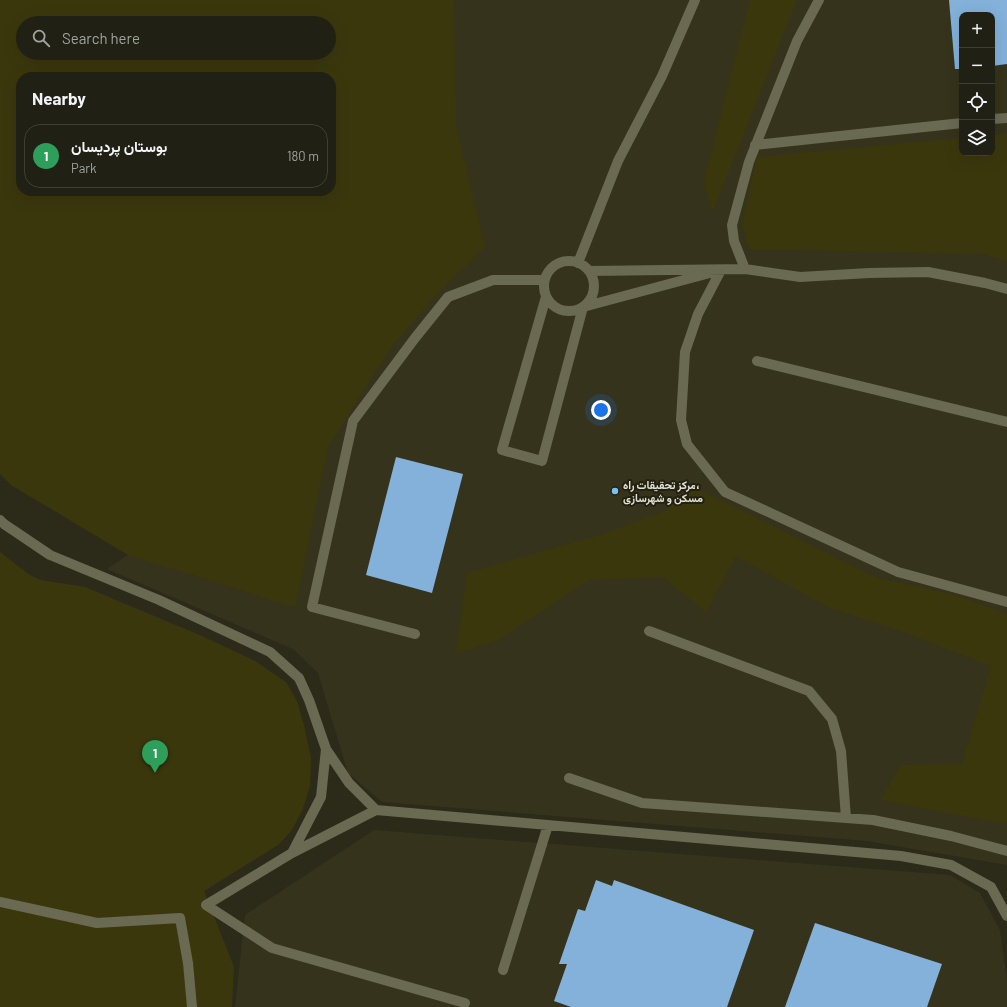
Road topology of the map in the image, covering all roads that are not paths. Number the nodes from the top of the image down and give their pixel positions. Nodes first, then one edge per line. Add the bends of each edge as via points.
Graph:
1 (695, 0) edge
2 (819, 0) edge
3 (1007, 118) edge
4 (995, 119) edge
5 (959, 123) edge
6 (756, 145) junction
7 (578, 263) junction
8 (745, 269) junction
9 (721, 270) junction
10 (589, 271) junction
11 (544, 280) junction
12 (1007, 289) edge
13 (546, 297) junction
14 (583, 307) junction
15 (757, 361) dead end
16 (1007, 422) edge
17 (0, 520) edge
18 (1007, 602) edge
19 (649, 631) dead end
20 (416, 634) dead end
21 (326, 749) junction
22 (569, 778) dead end
23 (376, 810) junction
24 (846, 818) junction
25 (548, 825) junction
26 (1007, 851) edge
27 (292, 854) junction
28 (0, 902) edge
29 (1007, 916) edge
30 (503, 970) dead end
31 (465, 1003) dead end
32 (192, 1007) edge

1 - 7 lane via 662,76 618,161
2 - 6 lane via 797,41
3 - 4 lane
5 - 6 lane
6 - 8 lane via 732,225 734,241
7 - 10 lane
7 - 11 lane via 560,262 547,272
8 - 9 lane
8 - 12 lane via 800,277 928,272
9 - 10 lane
9 - 14 lane
9 - 18 lane via 698,314 685,352 681,420 687,444 725,492 898,572
10 - 14 lane via 594,286 593,294
11 - 13 lane via 543,289
11 - 20 lane via 493,280 448,297 353,421 312,607
13 - 14 lane via 551,304 562,310
13 - 14 lane via 502,450 542,461
15 - 16 lane
17 - 21 lane via 50,554 159,600 270,652 299,678
19 - 24 lane via 809,691 832,719 842,751
21 - 23 lane via 349,783
21 - 27 lane via 321,797
22 - 24 lane via 642,803
23 - 25 lane
23 - 27 lane
24 - 26 lane via 873,820
25 - 29 lane via 901,856 951,864 991,887
25 - 30 lane
27 - 31 lane via 206,905 272,948
28 - 32 lane via 98,923 180,918

